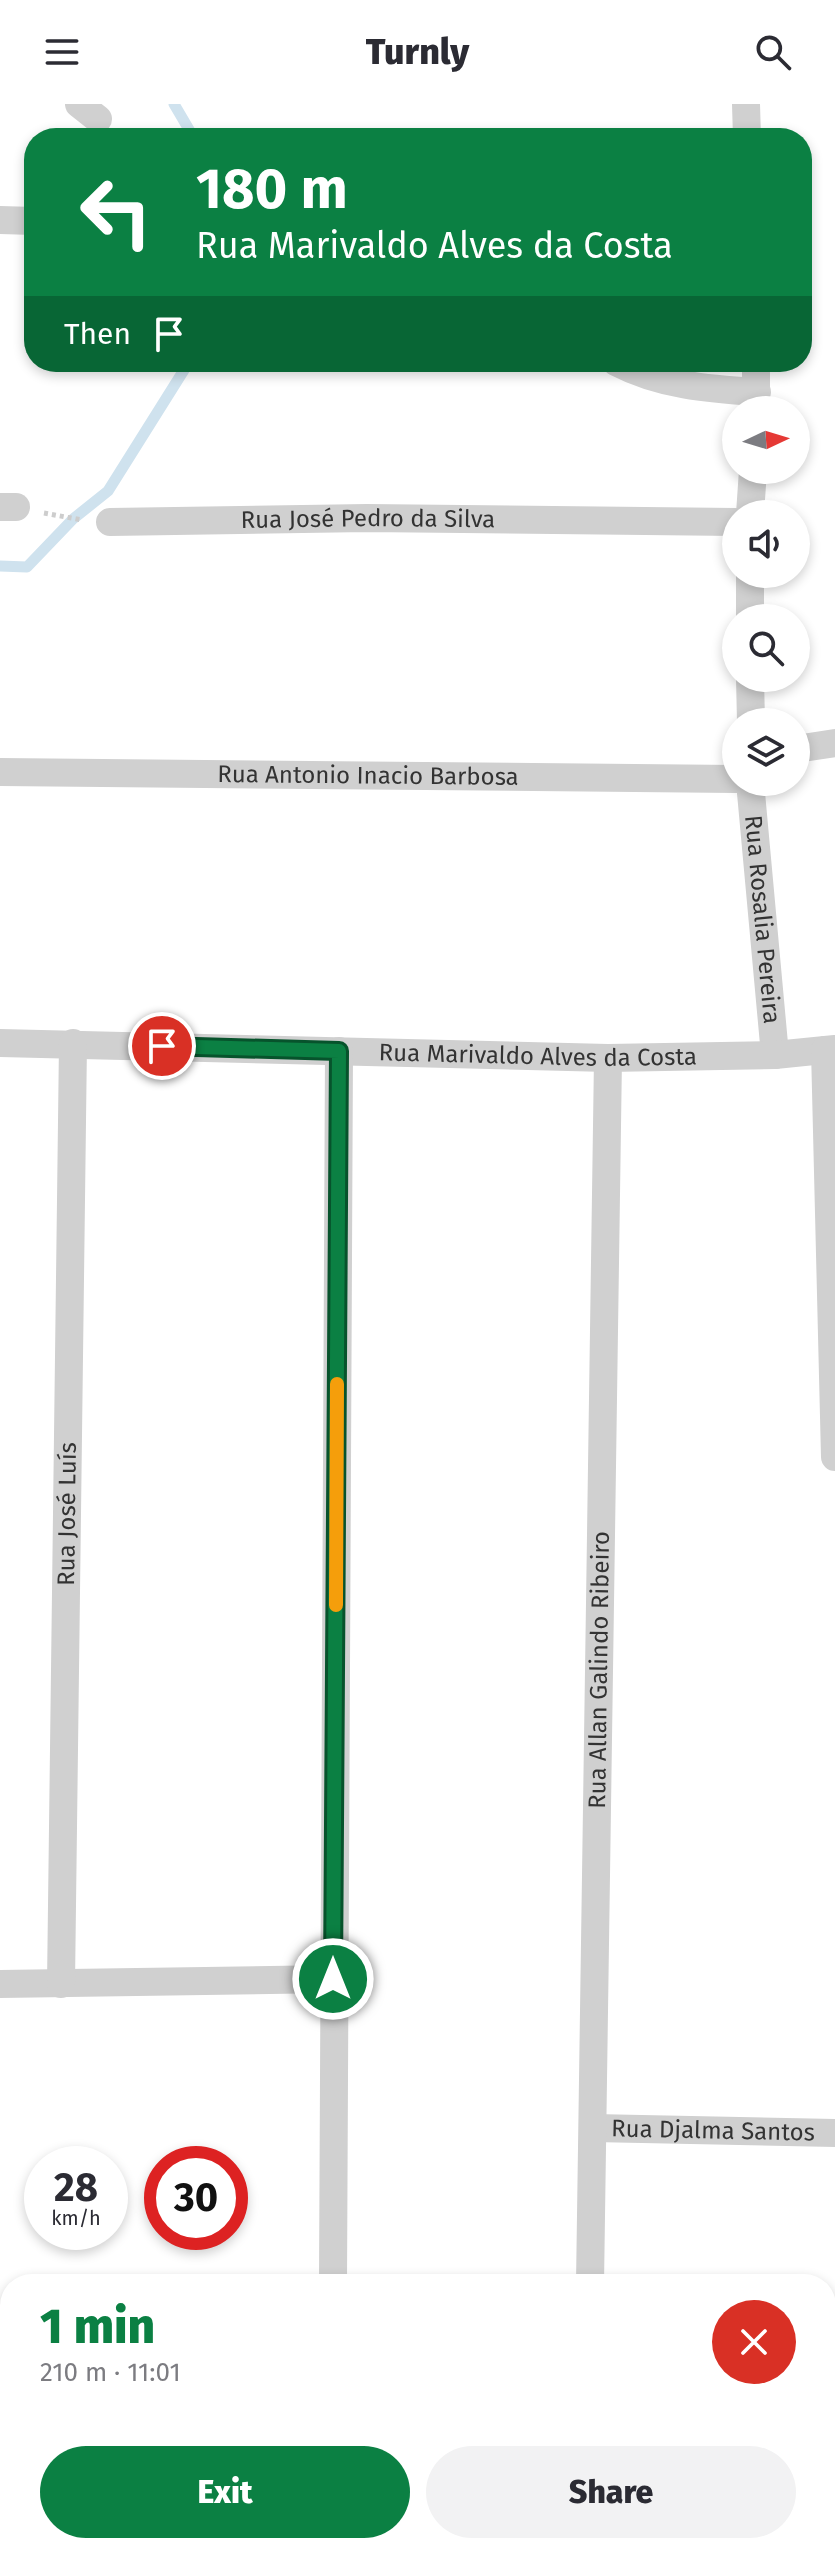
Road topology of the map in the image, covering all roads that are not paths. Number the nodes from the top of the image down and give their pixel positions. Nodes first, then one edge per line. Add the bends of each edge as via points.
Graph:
1 (746, 104) edge
2 (747, 128) edge
3 (0, 220) edge
4 (24, 221) edge
5 (641, 372) edge
6 (756, 372) edge
7 (734, 396) edge
8 (756, 396) edge
9 (110, 522) road end
10 (722, 522) edge
11 (835, 743) edge
12 (810, 747) edge
13 (0, 772) edge
14 (722, 779) edge
15 (751, 796) edge
16 (0, 1043) edge
17 (73, 1043) junction
18 (830, 1050) edge
19 (339, 1051) junction
20 (775, 1055) junction
21 (608, 1058) junction
22 (835, 1457) edge
23 (333, 1979) junction
24 (0, 1984) edge
25 (61, 1984) junction
26 (593, 2128) junction
27 (835, 2133) edge
28 (333, 2274) edge
29 (590, 2274) edge

1 - 2 street
3 - 4 street
5 - 7 street
6 - 8 street
9 - 10 street, Rua José Pedro da Silva
11 - 12 street
13 - 14 street, Rua Antonio Inacio Barbosa
15 - 20 street, Rua Rosalia Pereira
16 - 17 street, Rua Marivaldo Alves da Costa
17 - 19 street, Rua Marivaldo Alves da Costa
17 - 25 street, Rua José Luís
18 - 20 street, Rua Marivaldo Alves da Costa
18 - 22 street
19 - 21 street, Rua Marivaldo Alves da Costa
19 - 23 street
20 - 21 street, Rua Marivaldo Alves da Costa
21 - 26 street, Rua Allan Galindo Ribeiro
23 - 25 street
23 - 28 street
24 - 25 street
26 - 27 street, Rua Djalma Santos
26 - 29 street, Rua Allan Galindo Ribeiro

